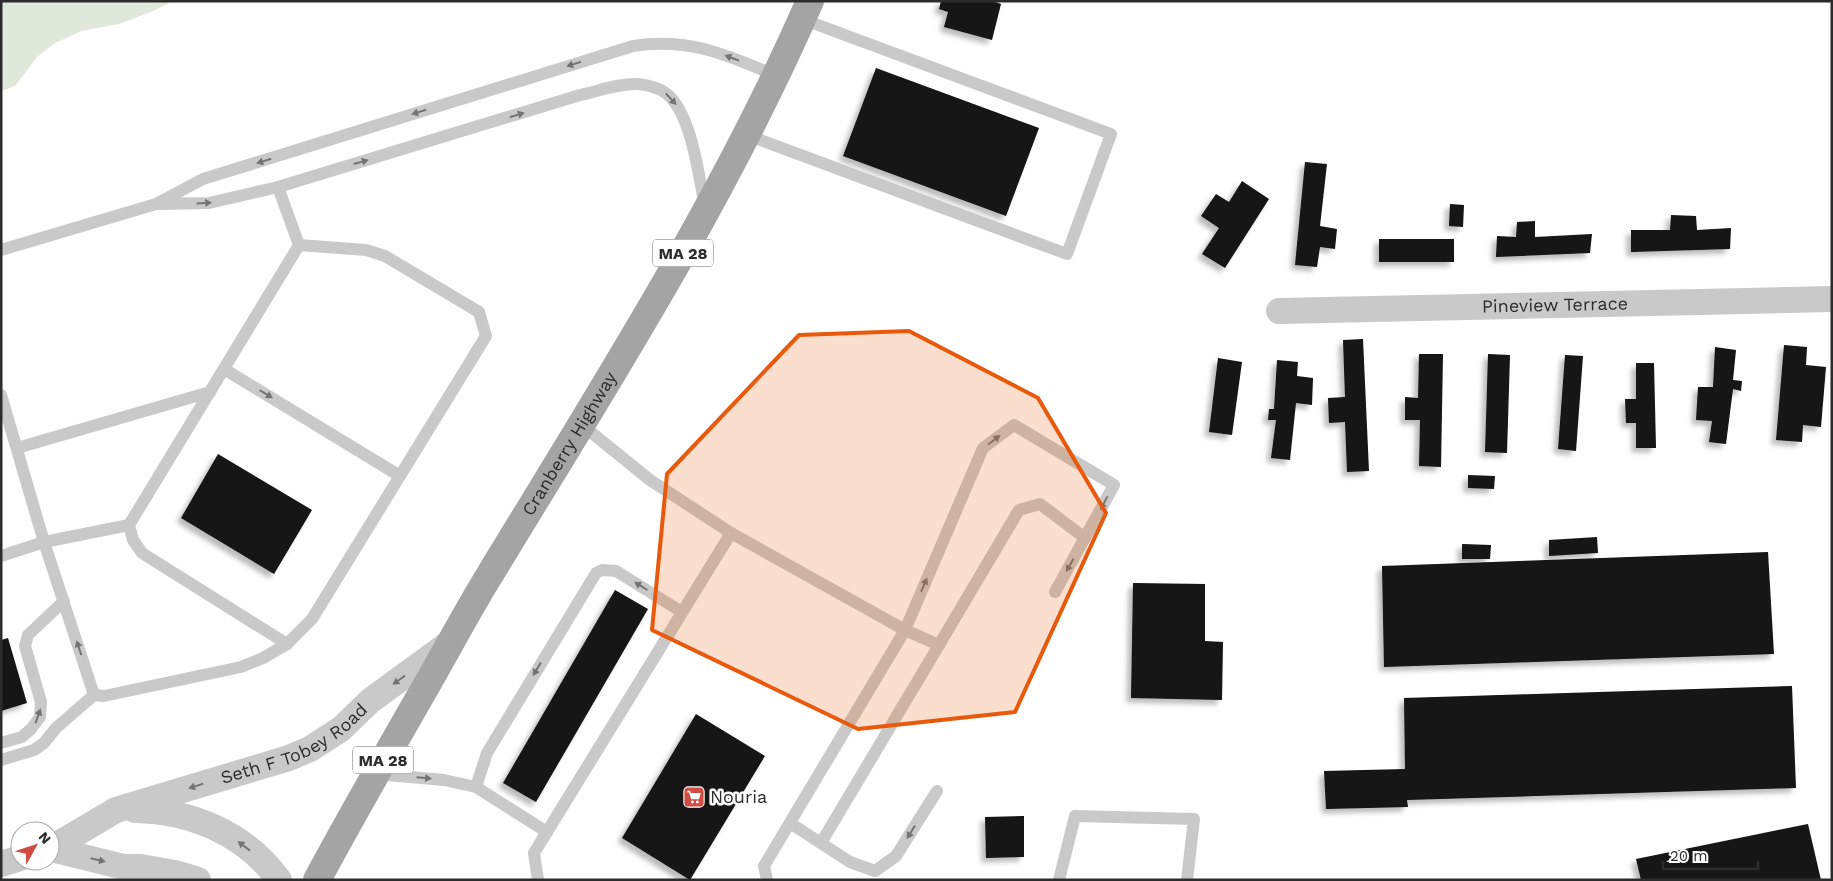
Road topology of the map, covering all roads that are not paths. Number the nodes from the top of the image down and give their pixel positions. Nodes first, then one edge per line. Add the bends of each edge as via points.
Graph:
1 (806, 10) edge
2 (777, 76) junction
3 (746, 135) junction
4 (278, 187) junction
5 (156, 204) junction
6 (706, 213) junction
7 (299, 245) junction
8 (1, 250) edge
9 (1832, 299) edge
10 (1279, 311) dead end
11 (224, 369) junction
12 (210, 392) junction
13 (1, 395) edge
14 (582, 425) junction
15 (17, 448) junction
16 (400, 476) junction
17 (129, 525) junction
18 (731, 534) junction
19 (1085, 538) junction
20 (44, 542) junction
21 (1, 556) edge
22 (1055, 592) dead end
23 (64, 601) junction
24 (682, 612) junction
25 (905, 630) junction
26 (452, 641) junction
27 (287, 644) junction
28 (939, 645) junction
29 (94, 694) junction
30 (1, 743) edge
31 (1, 760) edge
32 (375, 774) junction
33 (476, 788) junction
34 (937, 791) dead end
35 (116, 810) junction
36 (790, 823) junction
37 (547, 832) junction
38 (60, 843) edge
39 (821, 844) junction
40 (60, 851) edge
41 (198, 880) edge
42 (279, 880) edge
43 (317, 880) edge
44 (538, 880) edge
45 (767, 880) edge
46 (1059, 880) edge
47 (1187, 880) edge

1 - 2 main road, Cranberry Highway / MA 28
1 - 3 lane via 1111,134 1067,254
2 - 3 main road, Cranberry Highway / MA 28
2 -> 5 lane via 728,56 689,45 650,43 633,46 203,179
3 - 6 main road, Cranberry Highway / MA 28
5 -> 4 lane via 209,203
4 -> 6 lane via 580,95 636,84 653,86 665,92 683,115
4 - 7 lane
5 - 8 lane
6 - 14 main road, Cranberry Highway / MA 28
7 - 11 lane
7 - 16 lane via 366,250 385,256 480,312 486,336
9 - 10 street, Pineview Terrace
11 - 12 lane
11 -> 16 lane
12 - 15 lane
12 - 17 lane
13 - 15 lane
14 - 18 lane via 650,480
14 - 26 main road, Cranberry Highway / MA 28
15 - 20 lane
16 - 27 lane via 312,619
17 - 20 lane
17 - 27 lane via 133,540 142,553
18 - 24 lane
18 - 25 lane
19 -> 22 lane
25 -> 19 lane via 983,448 1014,424 1114,485
19 - 28 lane via 1040,504 1019,510
20 - 21 lane
20 - 23 lane
29 -> 23 lane
30 -> 23 lane via 22,737 40,717 41,702 25,646 28,635
24 -> 33 lane via 616,571 596,573 487,753
24 - 37 lane
25 - 28 lane
25 - 36 lane
26 - 32 main road, Cranberry Highway / MA 28
26 -> 35 street, Seth F Tobey Road via 370,701 341,729 310,749 290,758
27 - 29 lane via 241,667 104,696
28 - 39 lane
29 - 31 lane via 44,743 34,750
32 -> 33 lane via 444,780
32 - 43 main road, Cranberry Highway / MA 28
33 - 37 lane
34 -> 39 lane via 896,856 875,871 850,862
35 - 38 street, Seth F Tobey Road
42 -> 35 street via 245,845 212,825 164,812
36 - 39 lane
36 - 45 lane via 764,866
37 - 44 lane via 534,853
40 -> 41 street, Seth F Tobey Road via 124,866 175,872
46 - 47 lane via 1074,816 1194,819

